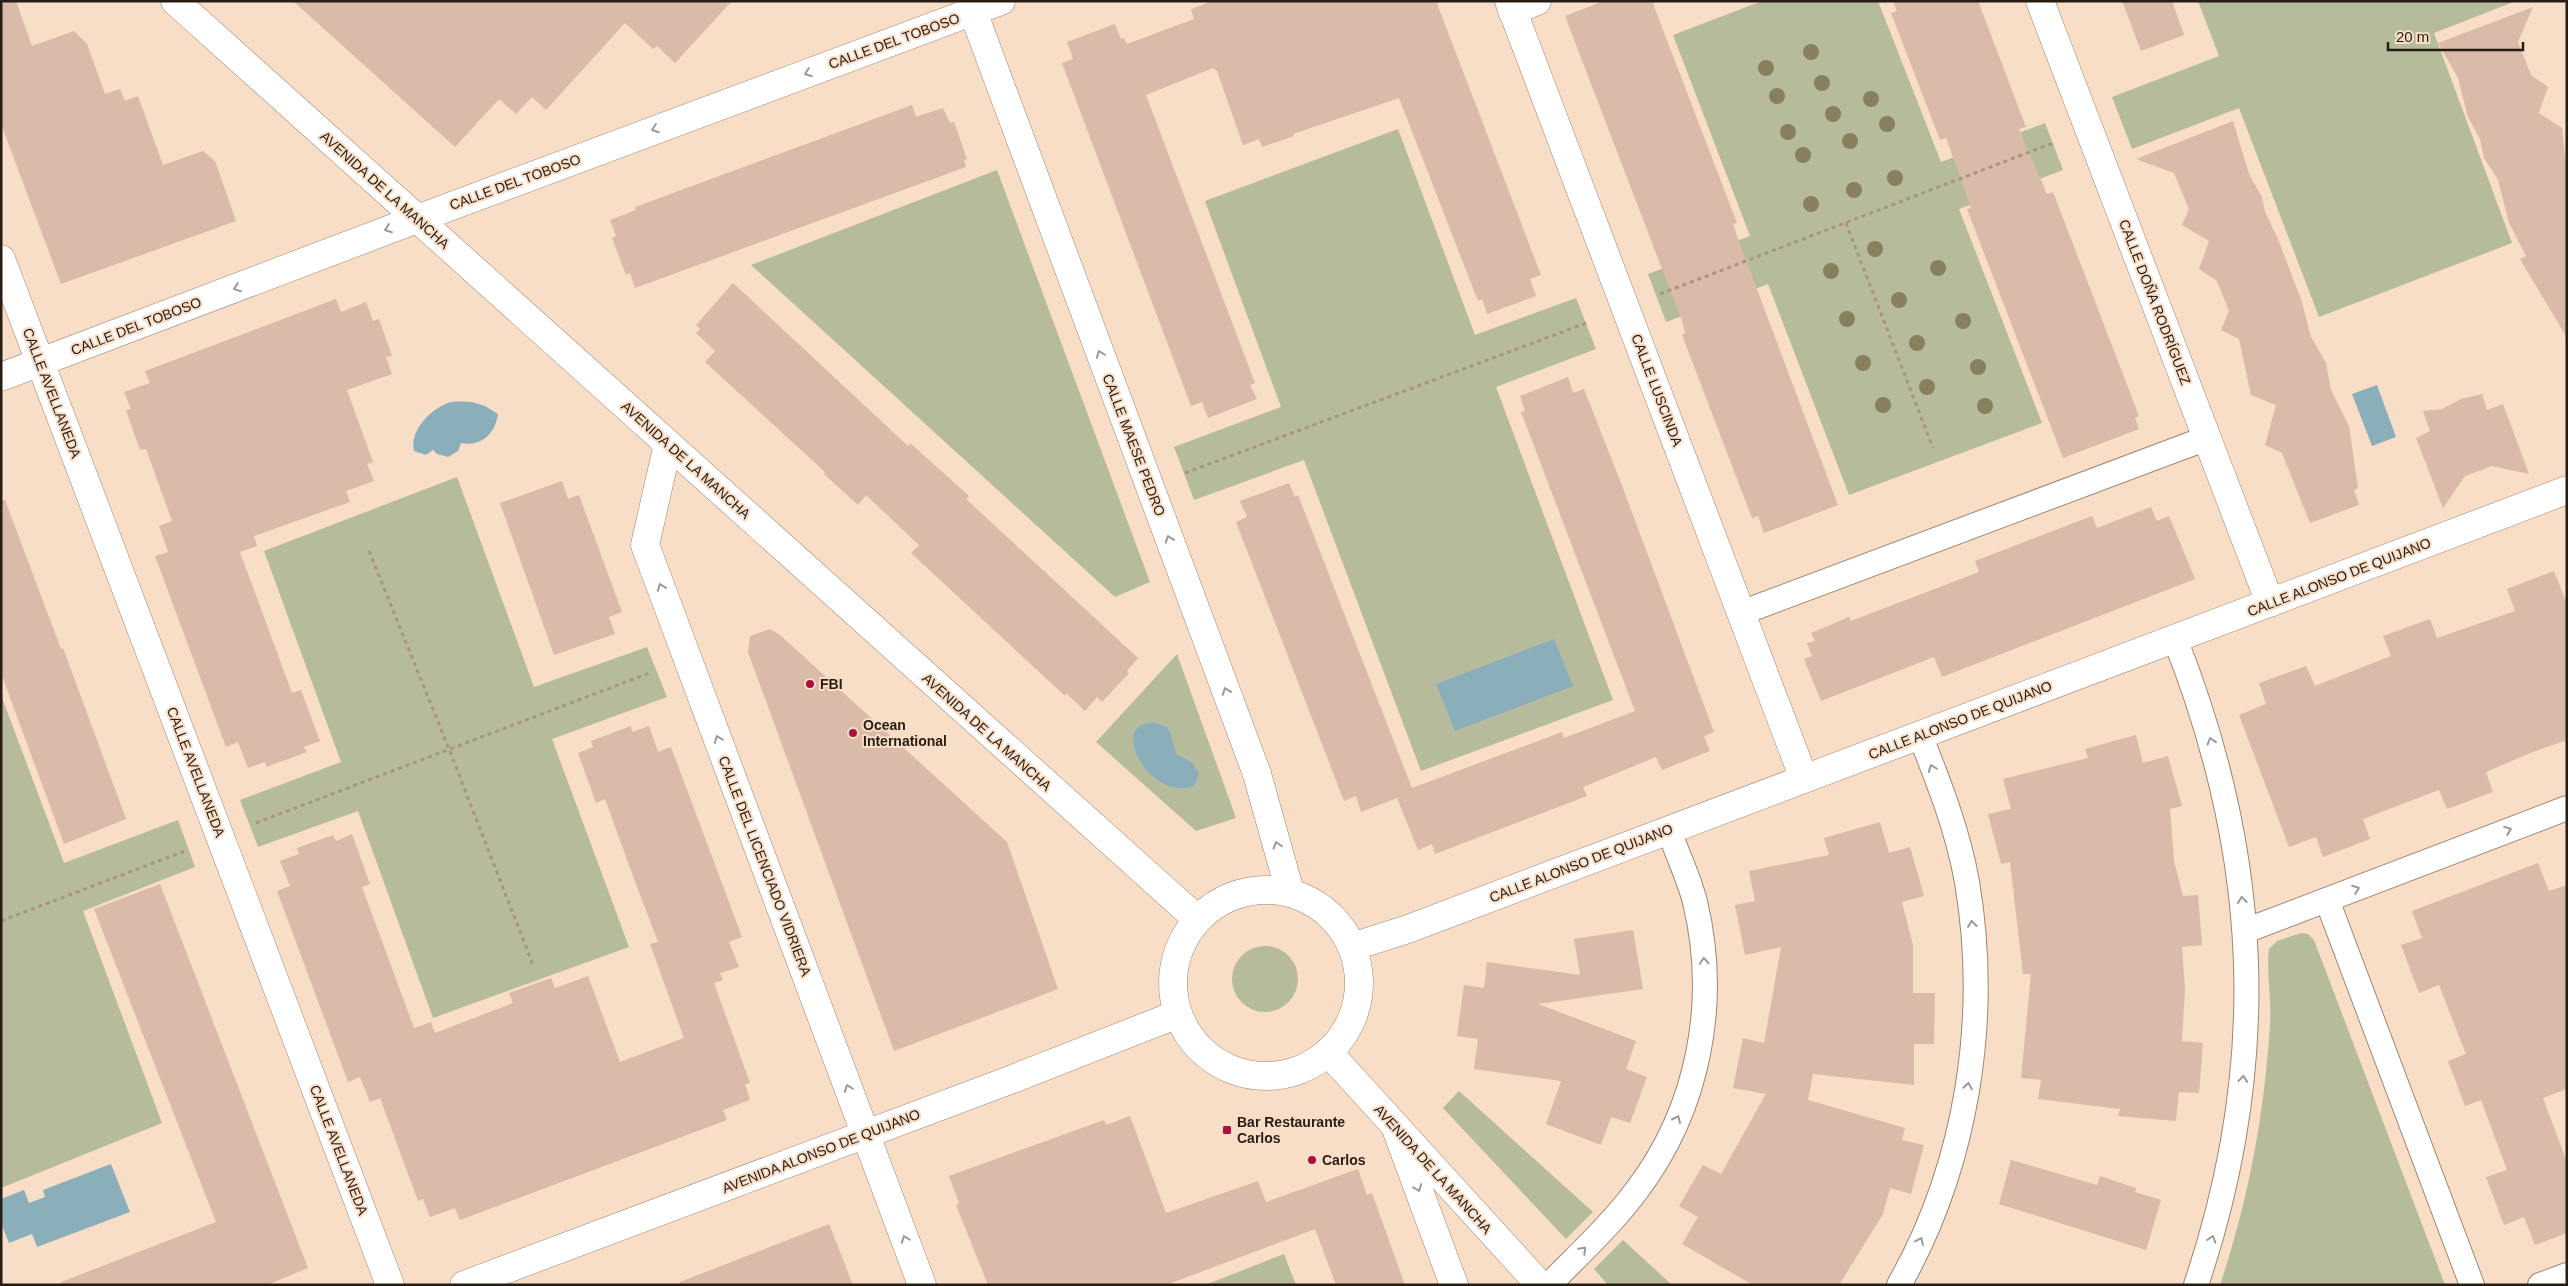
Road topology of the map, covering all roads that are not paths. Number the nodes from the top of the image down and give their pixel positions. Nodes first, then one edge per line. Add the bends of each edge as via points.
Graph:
1 (175, 1) edge
2 (1001, 1) edge
3 (2040, 1) edge
4 (1519, 4) edge
5 (970, 7) edge
6 (417, 219) junction
7 (1, 259) edge
8 (40, 362) junction
9 (1, 377) edge
10 (2206, 438) junction
11 (668, 444) junction
12 (2567, 490) edge
13 (2270, 603) junction
14 (1741, 613) junction
15 (2175, 639) junction
16 (1920, 735) junction
17 (1804, 779) junction
18 (2567, 808) edge
19 (1669, 830) junction
20 (1290, 892) junction
21 (2327, 900) junction
22 (1197, 919) junction
23 (2246, 931) junction
24 (1352, 947) junction
25 (1178, 1014) junction
26 (1328, 1052) junction
27 (1395, 1126) junction
28 (865, 1134) junction
29 (2567, 1274) edge
30 (390, 1285) edge
31 (464, 1285) edge
32 (922, 1285) edge
33 (1454, 1285) edge
34 (1540, 1285) edge
35 (1549, 1285) edge
36 (1898, 1285) edge
37 (2196, 1285) edge
38 (2472, 1285) edge
39 (2540, 1285) edge

1 - 6 street, AVENIDA DE LA MANCHA
2 - 5 street, CALLE DEL TOBOSO
3 - 10 street, CALLE DOÑA RODRÍGUEZ
4 - 14 street, CALLE LUSCINDA via 1625,308
5 -> 6 street, CALLE DEL TOBOSO
20 -> 5 street, CALLE MAESE PEDRO via 1257,774
6 -> 8 street, CALLE DEL TOBOSO
6 - 11 street, AVENIDA DE LA MANCHA
7 - 8 street, CALLE AVELLANEDA
8 - 9 street, CALLE DEL TOBOSO
8 - 30 street, CALLE AVELLANEDA
10 - 13 street, CALLE DOÑA RODRÍGUEZ
10 - 14 lane
11 - 22 street, AVENIDA DE LA MANCHA
28 -> 11 street, CALLE DEL LICENCIADO VIDRIERA via 645,545
12 - 13 street, CALLE ALONSO DE QUIJANO
13 - 15 street, CALLE ALONSO DE QUIJANO
14 - 17 street, CALLE LUSCINDA
15 - 16 street, CALLE ALONSO DE QUIJANO
23 -> 15 lane via 2237,854 2218,766 2198,697
16 - 17 street, CALLE ALONSO DE QUIJANO
36 -> 16 lane via 1930,1221 1949,1164 1965,1104 1973,1049 1976,993 1974,942 1966,882 1949,810
17 - 19 street, CALLE ALONSO DE QUIJANO
21 -> 18 lane
19 - 24 street, CALLE ALONSO DE QUIJANO via 1408,929
35 -> 19 lane via 1613,1220 1638,1189 1665,1147 1687,1098 1698,1062 1704,1027 1704,950 1695,900
20 - 22 street via 1256,889 1224,899
20 - 24 street via 1327,912 1342,928
21 - 23 lane
21 - 38 lane
22 - 25 street via 1182,940 1174,964 1173,989
37 -> 23 lane via 2214,1234 2231,1161 2242,1085 2247,1017
24 - 26 street via 1359,970 1359,995 1353,1018 1341,1040
25 - 26 street via 1206,1055 1228,1068 1252,1075 1278,1075 1302,1070
25 - 28 street, AVENIDA ALONSO DE QUIJANO
26 - 27 street, AVENIDA DE LA MANCHA
27 -> 33 street
27 - 34 street, AVENIDA DE LA MANCHA
28 - 31 street, AVENIDA ALONSO DE QUIJANO
32 -> 28 street, CALLE DEL LICENCIADO VIDRIERA
29 - 39 lane

